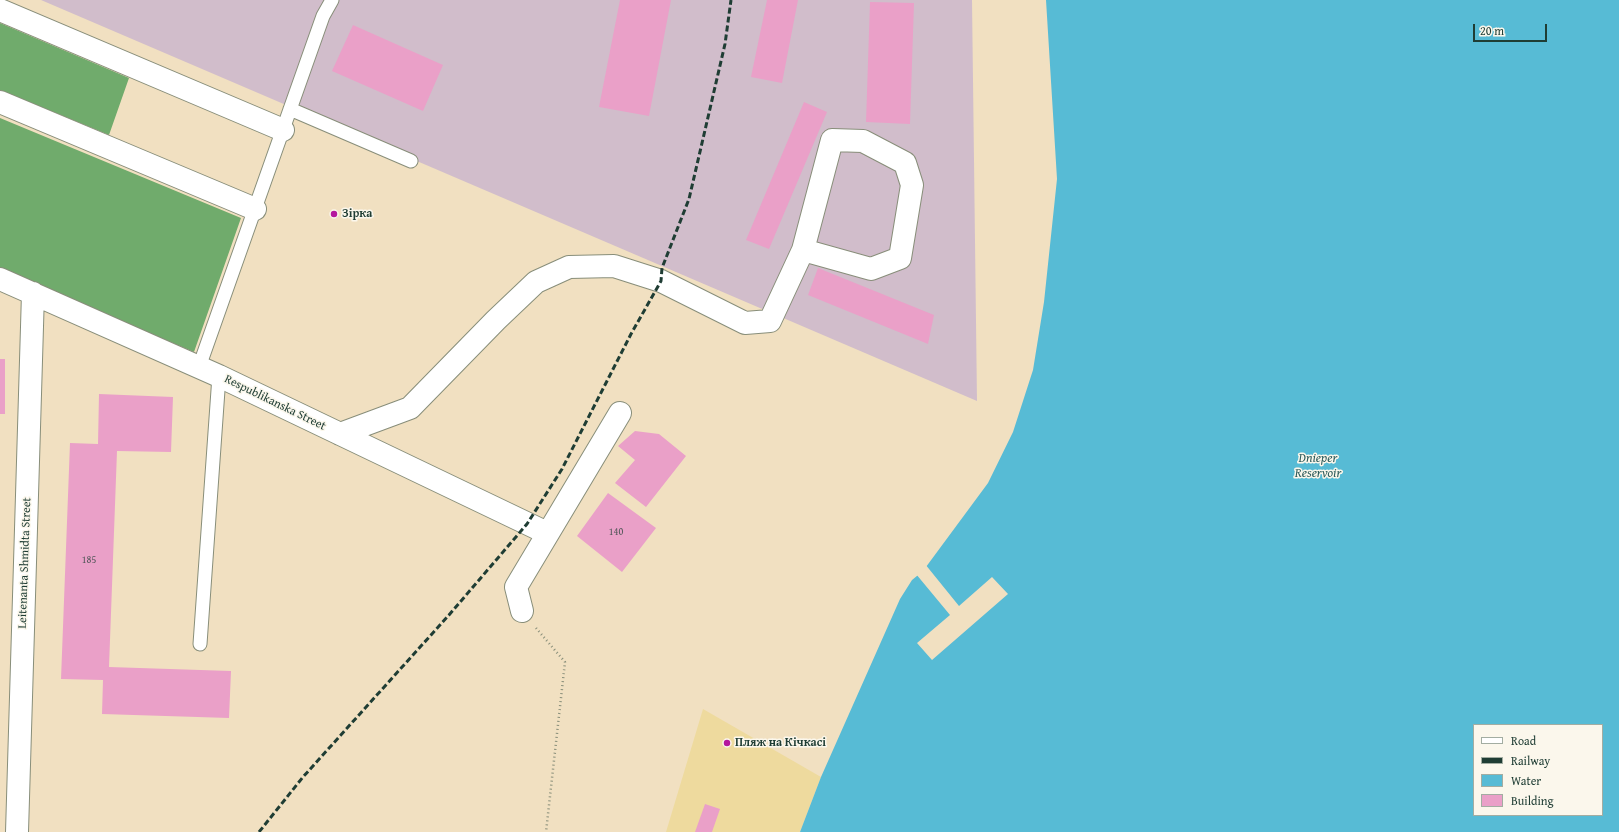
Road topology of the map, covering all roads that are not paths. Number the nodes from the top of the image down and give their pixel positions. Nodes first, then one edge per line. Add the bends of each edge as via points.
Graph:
1 (332, 0) edge
2 (0, 10) edge
3 (0, 102) edge
4 (290, 109) junction
5 (282, 130) junction
6 (411, 161) dead end
7 (255, 209) junction
8 (803, 250) junction
9 (0, 279) edge
10 (33, 293) junction
11 (199, 366) junction
12 (219, 376) junction
13 (620, 413) dead end
14 (340, 434) junction
15 (547, 533) junction
16 (522, 611) road end
17 (200, 644) dead end
18 (16, 832) edge

1 - 4 lane via 323,16
2 - 5 street
3 - 7 street
4 - 5 lane
4 - 6 lane
5 - 7 lane
7 - 11 lane
8 - 8 street via 832,140 863,141 905,163 912,185 900,258 871,269
8 - 14 street via 770,321 745,323 661,281 614,266 569,267 536,282 410,408
9 - 10 street, Respublikanska Street
10 - 11 street, Respublikanska Street
10 - 18 street, Leitenanta Shmidta Street
11 - 12 street, Respublikanska Street
12 - 14 street, Respublikanska Street
12 - 17 lane
13 - 15 street
14 - 15 street, Respublikanska Street
15 - 16 street via 516,587

